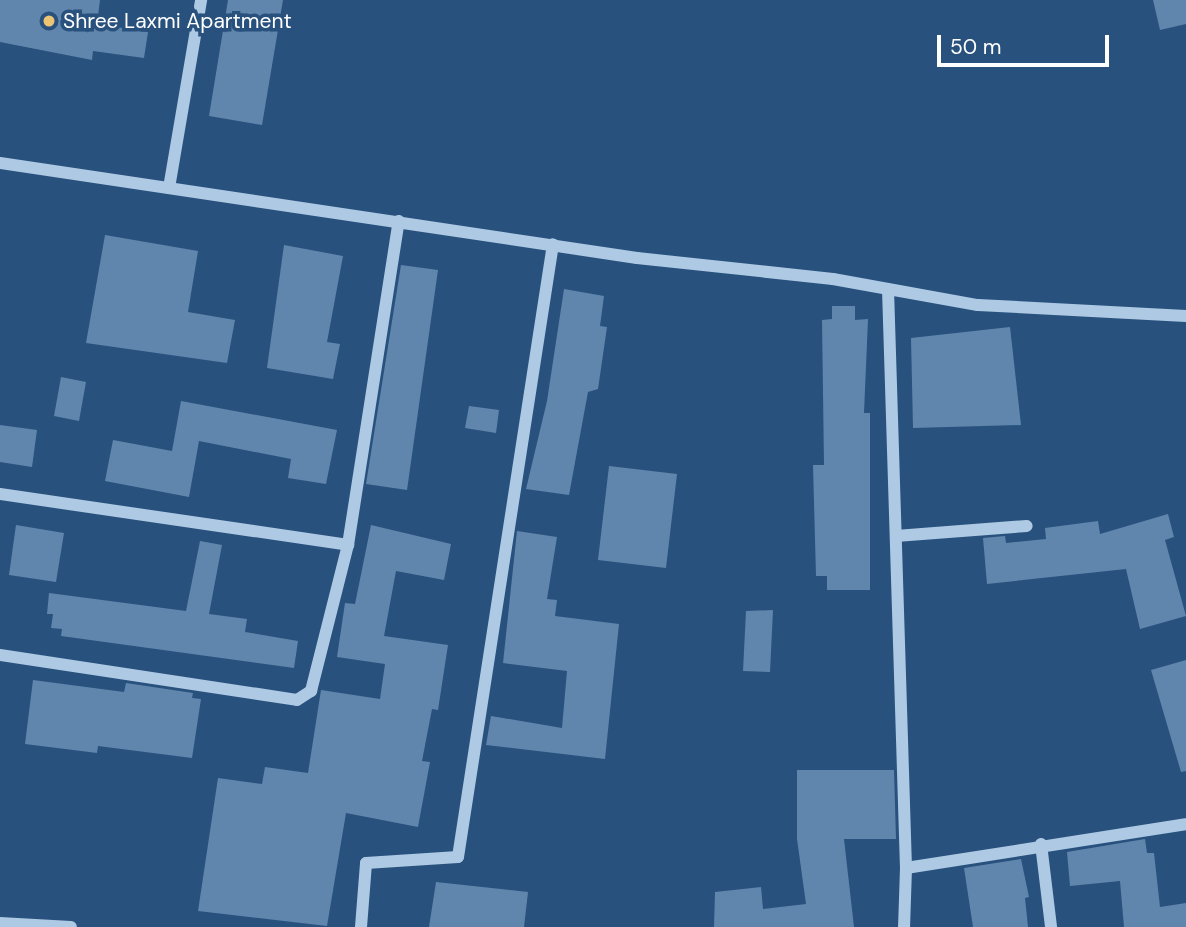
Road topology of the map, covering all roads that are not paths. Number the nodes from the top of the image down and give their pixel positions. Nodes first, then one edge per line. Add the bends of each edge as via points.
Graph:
1 (201, 0) edge
2 (0, 163) edge
3 (169, 188) junction
4 (399, 221) junction
5 (554, 244) junction
6 (888, 289) junction
7 (1186, 316) edge
8 (0, 494) edge
9 (1027, 526) dead end
10 (896, 536) junction
11 (348, 545) junction
12 (0, 655) edge
13 (1186, 824) edge
14 (1041, 844) junction
15 (906, 868) junction
16 (0, 923) edge
17 (71, 927) edge
18 (361, 927) edge
19 (904, 927) edge
20 (1051, 927) edge

1 - 3 street
2 - 3 street
3 - 4 street
4 - 5 street
4 - 11 street
5 - 6 street
5 - 18 street via 458,857 366,863
6 - 7 street via 978,305
6 - 10 street
8 - 11 street
9 - 10 street
10 - 15 street
11 - 12 street via 316,678 305,697
13 - 14 street
14 - 15 street
14 - 20 street
15 - 19 street
16 - 17 street

